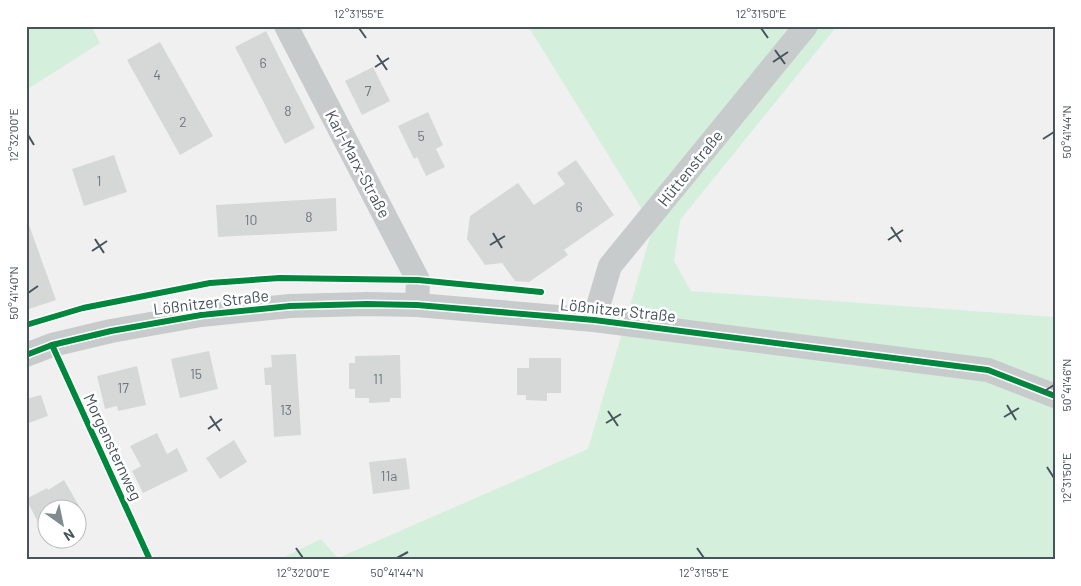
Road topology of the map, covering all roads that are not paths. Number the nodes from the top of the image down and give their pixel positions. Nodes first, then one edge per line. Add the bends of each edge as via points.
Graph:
1 (286, 26) edge
2 (806, 26) edge
3 (416, 305) junction
4 (594, 320) junction
5 (26, 354) edge
6 (1055, 396) edge

1 - 3 street, Karl-Marx-Straße via 418,280
2 - 4 street, Hüttenstraße via 610,266
3 - 4 street, Lößnitzer Straße
3 - 5 street, Lößnitzer Straße via 290,306 201,315 111,331
4 - 6 street, Lößnitzer Straße via 988,370

